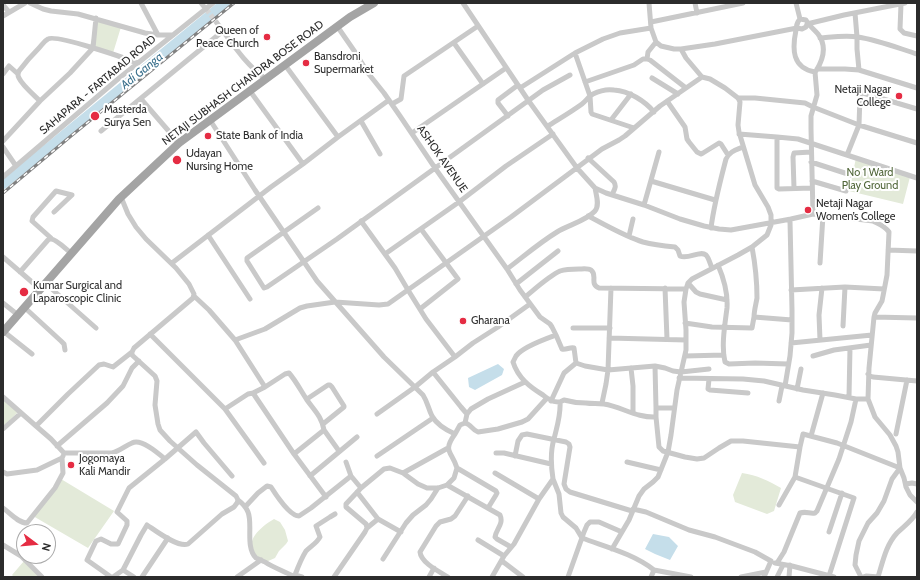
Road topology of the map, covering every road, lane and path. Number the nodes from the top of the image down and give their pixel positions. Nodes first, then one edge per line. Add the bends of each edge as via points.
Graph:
1 (25, 3) edge
2 (30, 3) edge
3 (141, 3) edge
4 (201, 3) edge
5 (213, 3) edge
6 (374, 3) edge
7 (463, 3) edge
8 (649, 3) edge
9 (695, 3) edge
10 (743, 3) edge
11 (796, 3) edge
12 (870, 3) edge
13 (903, 3) edge
14 (3, 5) edge
15 (888, 5) edge
16 (206, 9) junction
17 (871, 10) junction
18 (9, 12) junction
19 (697, 13) junction
20 (855, 13) junction
21 (3, 16) edge
22 (96, 18) junction
23 (800, 19) junction
24 (217, 23) tunnel mouth
25 (807, 24) junction
26 (651, 25) junction
27 (337, 26) junction
28 (478, 26) junction
29 (797, 28) junction
30 (222, 31) junction
31 (158, 34) junction
32 (173, 35) junction
33 (917, 36) edge
34 (857, 37) junction
35 (820, 38) junction
36 (454, 42) junction
37 (656, 42) junction
38 (93, 48) junction
39 (681, 49) junction
40 (576, 53) junction
41 (917, 54) edge
42 (647, 59) junction
43 (137, 63) junction
44 (285, 65) junction
45 (506, 68) junction
46 (859, 70) junction
47 (816, 71) junction
48 (3, 74) edge
49 (18, 74) junction
50 (570, 75) dead end
51 (702, 77) junction
52 (652, 78) dead end
53 (266, 79) junction
54 (586, 82) junction
55 (483, 84) junction
56 (519, 87) junction
57 (686, 88) junction
58 (917, 88) edge
59 (250, 91) junction
60 (631, 94) junction
61 (678, 94) junction
62 (590, 96) junction
63 (141, 98) junction
64 (738, 98) junction
65 (528, 100) junction
66 (40, 101) junction
67 (390, 102) junction
68 (667, 102) junction
69 (813, 107) junction
70 (917, 109) edge
71 (654, 112) junction
72 (508, 116) junction
73 (210, 120) junction
74 (611, 120) junction
75 (361, 121) junction
76 (859, 125) junction
77 (548, 126) junction
78 (634, 128) junction
79 (102, 131) dead end
80 (412, 133) junction
81 (553, 134) junction
82 (739, 134) junction
83 (338, 137) junction
84 (776, 137) junction
85 (3, 141) edge
86 (179, 143) junction
87 (811, 143) junction
88 (917, 143) edge
89 (3, 147) edge
90 (743, 147) junction
91 (659, 152) dead end
92 (811, 152) junction
93 (380, 154) dead end
94 (728, 155) junction
95 (847, 155) junction
96 (588, 158) junction
97 (811, 162) junction
98 (303, 164) junction
99 (16, 166) junction
100 (435, 168) junction
101 (577, 168) junction
102 (851, 175) dead end
103 (3, 177) edge
104 (917, 178) edge
105 (651, 181) junction
106 (812, 181) junction
107 (594, 188) junction
108 (794, 188) junction
109 (812, 188) junction
110 (846, 191) dead end
111 (612, 194) junction
112 (259, 196) junction
113 (121, 197) junction
114 (715, 200) junction
115 (459, 202) junction
116 (644, 205) junction
117 (318, 208) dead end
118 (54, 212) dead end
119 (813, 214) junction
120 (823, 215) junction
121 (588, 216) junction
122 (633, 219) dead end
123 (791, 219) junction
124 (361, 221) junction
125 (771, 223) junction
126 (711, 228) junction
127 (421, 229) junction
128 (284, 232) junction
129 (208, 235) junction
130 (484, 236) junction
131 (629, 236) junction
132 (51, 238) junction
133 (752, 247) junction
134 (888, 250) junction
135 (558, 251) dead end
136 (917, 251) edge
137 (71, 253) junction
138 (386, 254) junction
139 (3, 257) edge
140 (303, 262) junction
141 (820, 262) dead end
142 (172, 263) junction
143 (446, 263) junction
144 (718, 265) junction
145 (712, 268) junction
146 (507, 269) junction
147 (20, 272) junction
148 (516, 284) junction
149 (43, 286) junction
150 (687, 286) junction
151 (845, 287) junction
152 (611, 288) junction
153 (665, 288) junction
154 (822, 288) junction
155 (884, 289) junction
156 (408, 290) junction
157 (791, 290) junction
158 (194, 296) junction
159 (525, 297) junction
160 (250, 299) dead end
161 (727, 300) junction
162 (335, 302) junction
163 (3, 303) edge
164 (530, 304) junction
165 (24, 307) junction
166 (420, 309) junction
167 (18, 315) junction
168 (754, 317) junction
169 (874, 318) junction
170 (917, 318) edge
171 (792, 320) junction
172 (684, 323) junction
173 (843, 326) dead end
174 (724, 327) junction
175 (96, 328) dead end
176 (573, 328) dead end
177 (610, 328) junction
178 (3, 331) edge
179 (150, 334) junction
180 (872, 334) junction
181 (556, 335) junction
182 (610, 338) junction
183 (667, 339) junction
184 (236, 340) junction
185 (686, 340) junction
186 (820, 340) junction
187 (791, 343) junction
188 (871, 345) junction
189 (850, 348) junction
190 (65, 350) dead end
191 (132, 352) junction
192 (32, 354) dead end
193 (724, 355) junction
194 (684, 356) junction
195 (813, 356) dead end
196 (455, 357) junction
197 (139, 361) junction
198 (576, 363) junction
199 (788, 364) junction
200 (655, 366) junction
201 (631, 368) junction
202 (709, 369) dead end
203 (801, 369) dead end
204 (608, 370) junction
205 (433, 372) junction
206 (681, 372) junction
207 (868, 374) junction
208 (679, 378) junction
209 (709, 378) junction
210 (907, 380) junction
211 (917, 381) edge
212 (525, 382) junction
213 (783, 386) junction
214 (265, 387) junction
215 (415, 387) junction
216 (797, 389) junction
217 (253, 393) junction
218 (748, 393) dead end
219 (823, 393) junction
220 (3, 397) edge
221 (849, 397) junction
222 (549, 399) junction
223 (856, 399) junction
224 (868, 399) junction
225 (307, 400) junction
226 (560, 402) junction
227 (779, 402) dead end
228 (602, 403) junction
229 (656, 408) junction
230 (674, 408) junction
231 (225, 409) junction
232 (21, 413) junction
233 (633, 413) junction
234 (377, 414) dead end
235 (467, 414) junction
236 (656, 417) junction
237 (433, 418) junction
238 (465, 423) junction
239 (323, 424) junction
240 (36, 426) junction
241 (3, 429) edge
242 (324, 430) junction
243 (455, 434) junction
244 (896, 434) dead end
245 (811, 436) junction
246 (357, 437) dead end
247 (554, 439) junction
248 (57, 446) junction
249 (843, 446) junction
250 (800, 447) junction
251 (178, 448) junction
252 (448, 448) junction
253 (339, 452) junction
254 (668, 452) junction
255 (496, 453) dead end
256 (294, 454) junction
257 (63, 456) junction
258 (377, 456) dead end
259 (515, 456) junction
260 (165, 459) junction
261 (346, 462) dead end
262 (627, 462) dead end
263 (264, 463) dead end
264 (551, 464) junction
265 (457, 468) junction
266 (900, 468) junction
267 (661, 470) junction
268 (3, 472) edge
269 (403, 473) junction
270 (495, 473) dead end
271 (232, 476) dead end
272 (310, 476) junction
273 (351, 476) junction
274 (796, 477) junction
275 (553, 479) junction
276 (906, 484) junction
277 (917, 484) edge
278 (447, 485) junction
279 (438, 488) junction
280 (826, 488) junction
281 (359, 490) junction
282 (842, 494) junction
283 (468, 496) junction
284 (326, 497) junction
285 (539, 499) junction
286 (238, 500) junction
287 (917, 502) edge
288 (779, 505) dead end
289 (245, 507) junction
290 (3, 508) edge
291 (488, 508) junction
292 (633, 510) junction
293 (917, 512) edge
294 (335, 514) dead end
295 (378, 519) junction
296 (367, 528) junction
297 (401, 532) junction
298 (622, 532) junction
299 (829, 532) dead end
300 (168, 538) junction
301 (582, 538) junction
302 (478, 540) dead end
303 (3, 545) edge
304 (511, 547) junction
305 (612, 549) junction
306 (383, 559) dead end
307 (503, 559) junction
308 (261, 560) junction
309 (777, 563) junction
310 (790, 565) junction
311 (434, 568) junction
312 (123, 570) junction
313 (654, 570) junction
314 (765, 574) edge
315 (293, 576) edge
316 (831, 576) edge
317 (42, 577) edge
318 (112, 577) edge
319 (134, 577) edge
320 (142, 577) edge
321 (237, 577) edge
322 (302, 577) edge
323 (336, 577) edge
324 (429, 577) edge
325 (448, 577) edge
326 (492, 577) edge
327 (523, 577) edge
328 (568, 577) edge
329 (651, 577) edge
330 (691, 577) edge
331 (741, 577) edge
332 (777, 577) edge
333 (789, 577) edge
334 (862, 577) edge
335 (879, 577) edge

1 - 18 street
2 - 22 street via 51,11
3 - 31 street
4 - 16 street
5 - 16 street, SAHAPARA - FARTABAD ROAD
6 - 27 main road, NETAJI SUBHASH CHANDRA BOSE ROAD
7 - 28 street
8 - 26 street
9 - 19 street
10 - 19 street
11 - 23 street
12 - 17 street
13 - 15 street
13 - 33 street via 900,29 904,33
14 - 18 street
15 - 17 street
16 - 32 street, SAHAPARA - FARTABAD ROAD
17 - 20 street
18 - 21 street
19 - 26 street
20 - 25 street
20 - 34 street
22 - 31 street via 145,33
22 - 38 street
23 - 25 street via 806,20
23 - 29 street
24 - 30 street
25 - 29 street via 802,29
25 - 35 street
26 - 37 street
26 - 40 street via 603,38
27 - 44 main road, NETAJI SUBHASH CHANDRA BOSE ROAD
27 - 67 street, ASHOK AVENUE
28 - 36 street
28 - 45 street
29 - 39 street
29 - 47 street via 794,48 797,62 809,71
30 - 53 street via 254,71
30 - 63 street
31 - 32 street
32 - 43 street, SAHAPARA - FARTABAD ROAD
34 - 35 street
34 - 41 street
34 - 46 street
35 - 47 street via 823,53
36 - 55 street
36 - 67 street via 404,76 400,98
37 - 39 street via 667,48
37 - 42 street via 648,52
38 - 43 street
38 - 49 street via 52,37 29,58
38 - 66 street via 70,74
39 - 51 street
40 - 54 street
40 - 56 street
42 - 54 street
42 - 57 street
43 - 99 street, SAHAPARA - FARTABAD ROAD
44 - 53 main road, NETAJI SUBHASH CHANDRA BOSE ROAD
44 - 83 street
45 - 55 street
45 - 56 street
46 - 47 street
46 - 58 street
47 - 69 street via 817,94
48 - 49 street via 9,66
49 - 66 street
50 - 65 street
51 - 57 street
51 - 64 street via 710,79
52 - 61 street
53 - 59 main road, NETAJI SUBHASH CHANDRA BOSE ROAD
54 - 62 street
55 - 80 street
56 - 65 street
56 - 72 street via 498,100
57 - 61 street
59 - 73 main road, NETAJI SUBHASH CHANDRA BOSE ROAD
59 - 98 street
60 - 62 street via 614,90
60 - 71 street via 649,105
60 - 74 street
61 - 68 street
62 - 74 street via 590,112
62 - 77 street
63 - 79 street
63 - 86 street
64 - 69 street via 800,102
64 - 82 street
65 - 72 street
65 - 77 street
66 - 85 street
67 - 75 street
67 - 80 street, ASHOK AVENUE
68 - 71 street
68 - 94 street via 684,127 687,139 699,154 719,143
69 - 76 street
69 - 87 street
70 - 76 street via 861,93
71 - 78 street
72 - 100 street
73 - 86 main road, NETAJI SUBHASH CHANDRA BOSE ROAD
73 - 112 street
74 - 78 street
75 - 83 street
75 - 93 street
76 - 88 street
76 - 95 street
77 - 81 street
78 - 96 street
80 - 100 street, ASHOK AVENUE
81 - 101 street
81 - 115 street
82 - 84 street
82 - 90 street
83 - 98 street
84 - 87 street
84 - 108 street via 777,187
86 - 113 main road, NETAJI SUBHASH CHANDRA BOSE ROAD
87 - 92 street
87 - 95 street
89 - 99 street
90 - 94 street
90 - 125 street via 755,185 771,215
91 - 105 street
92 - 97 street
92 - 108 street via 794,153
94 - 114 street
95 - 104 street
96 - 101 street
96 - 111 street via 616,184
97 - 102 street
97 - 106 street
98 - 112 street
99 - 103 street, SAHAPARA - FARTABAD ROAD
100 - 115 street, ASHOK AVENUE
100 - 124 street
101 - 107 street
101 - 130 street
105 - 114 street
105 - 116 street
106 - 109 street
106 - 110 street
107 - 111 street
107 - 121 street via 597,207
108 - 109 street
109 - 119 street
111 - 116 street
112 - 128 street
112 - 129 street
113 - 137 main road, NETAJI SUBHASH CHANDRA BOSE ROAD
113 - 142 street via 136,227
114 - 126 street
115 - 127 street
115 - 130 street, ASHOK AVENUE
116 - 126 street
117 - 128 street
118 - 132 street via 72,195 56,191 33,217 32,221
119 - 120 street
119 - 123 street
120 - 134 street via 880,224 889,232
120 - 141 street
121 - 131 street
121 - 146 street via 556,232
122 - 131 street
123 - 125 street
123 - 157 street
124 - 138 street
124 - 140 street
125 - 126 street via 731,230
125 - 133 street via 767,235
127 - 138 street
127 - 143 street
128 - 140 street
128 - 140 street via 247,258 263,287 267,287
129 - 142 street
129 - 160 street
130 - 143 street
130 - 146 street, ASHOK AVENUE
131 - 145 street via 657,245 675,247 683,257 705,254
132 - 137 street
132 - 147 street
133 - 144 street
133 - 168 street via 756,286
134 - 136 street
134 - 155 street
135 - 148 street
137 - 149 main road, NETAJI SUBHASH CHANDRA BOSE ROAD
138 - 156 street
139 - 147 street
140 - 162 street
142 - 158 street via 190,284
143 - 156 street
143 - 166 street via 458,279
144 - 145 street
144 - 161 street
145 - 150 street via 692,279
146 - 148 street, ASHOK AVENUE
147 - 149 street
148 - 159 street, ASHOK AVENUE
149 - 165 main road, NETAJI SUBHASH CHANDRA BOSE ROAD
149 - 175 street
150 - 153 street
150 - 161 street via 700,294
150 - 172 street
151 - 154 street
151 - 155 street
151 - 173 street
152 - 153 street
152 - 159 street via 596,287 592,270 571,269 555,273
152 - 177 street
153 - 183 street
154 - 157 street
154 - 186 street
155 - 169 street via 882,301
156 - 162 street via 388,304
156 - 166 street
157 - 171 street
158 - 179 street
158 - 184 street
159 - 164 street, ASHOK AVENUE
161 - 174 street
162 - 184 street via 300,308 265,329
162 - 215 street
163 - 167 street
164 - 181 street, ASHOK AVENUE via 540,317 550,324
164 - 196 street
165 - 167 main road, NETAJI SUBHASH CHANDRA BOSE ROAD
165 - 190 street via 64,344
166 - 196 street
167 - 178 main road, NETAJI SUBHASH CHANDRA BOSE ROAD
168 - 171 street
168 - 174 street via 752,328
169 - 170 street
169 - 180 street
171 - 187 street
172 - 174 street
172 - 185 street
174 - 193 street
176 - 177 street
177 - 182 street
178 - 192 street
179 - 191 street
179 - 231 street
180 - 186 street
180 - 188 street
181 - 198 street, ASHOK AVENUE via 562,349 574,348
181 - 212 street via 535,343 516,356 513,362 515,369
182 - 183 street
182 - 204 street
183 - 185 street
184 - 214 street
185 - 194 street
186 - 187 street
187 - 199 street
188 - 189 street
188 - 207 street
189 - 195 street
189 - 221 street
191 - 197 street
191 - 240 street via 113,367 99,365
193 - 194 street
193 - 199 street via 725,362 729,364
194 - 206 street
196 - 205 street
197 - 248 street via 132,368 123,386 107,403
197 - 251 street via 157,381 155,405 160,430
198 - 204 street
198 - 222 street via 564,373
199 - 213 street
200 - 201 street
200 - 206 street
200 - 229 street
201 - 204 street
201 - 233 street via 634,386
202 - 206 street
203 - 216 street
204 - 228 street
205 - 215 street
205 - 235 street
206 - 208 street
207 - 210 street via 873,377
207 - 224 street
208 - 209 street
208 - 230 street
209 - 213 street via 764,381
209 - 218 street via 710,390
210 - 211 street
210 - 244 street
212 - 222 street
212 - 235 street via 488,398
213 - 216 street
213 - 227 street
214 - 217 street
214 - 225 street via 289,374
215 - 234 street
215 - 237 street via 423,395
216 - 219 street
217 - 231 street
217 - 256 street
219 - 221 street
219 - 245 street
220 - 232 street
221 - 223 street
222 - 226 street
222 - 238 street via 528,419 516,424 478,432 470,424
223 - 224 street
223 - 249 street
224 - 266 street via 875,417 896,446
225 - 239 street
225 - 239 street via 328,385 332,387 344,407
226 - 228 street via 564,400
226 - 247 street via 561,412
228 - 233 street
229 - 230 street
229 - 236 street
230 - 254 street
231 - 263 street
232 - 240 street
232 - 241 street
233 - 236 street
235 - 238 street
236 - 254 street via 659,447
237 - 243 street via 439,425
237 - 258 street
238 - 243 street via 460,425
239 - 242 street
240 - 248 street
242 - 253 street
242 - 256 street
243 - 252 street
245 - 249 street
245 - 250 street via 803,434
246 - 253 street
247 - 259 street via 522,435
247 - 264 street
247 - 292 street via 566,442 570,447 564,484 566,489
248 - 257 street
249 - 266 street
249 - 280 street
250 - 254 street via 731,441 704,458 685,457
250 - 274 street
251 - 260 street
251 - 271 street via 196,432
251 - 286 street
252 - 265 street
252 - 269 street
253 - 272 street
254 - 267 street
255 - 259 street
256 - 272 street
257 - 260 street via 112,453 136,442 148,446
257 - 268 street via 37,470 7,474
257 - 290 street via 63,473 55,488 27,523 20,521
259 - 264 street
260 - 318 street via 129,488 117,512 127,521 118,544 101,539 96,541 87,560
261 - 273 street
262 - 267 street
264 - 275 street
265 - 278 street via 454,478
265 - 291 street via 496,491
266 - 276 street
266 - 334 street via 859,541 854,565
267 - 292 street via 658,477 639,496
269 - 279 street via 427,488
269 - 281 street via 390,468 384,469
270 - 285 street
272 - 284 street
273 - 281 street
273 - 284 street
274 - 280 street
274 - 288 street
275 - 285 street
275 - 301 street via 559,494 561,513
276 - 277 street
276 - 287 street via 910,495
278 - 279 street
278 - 283 street
279 - 297 street
280 - 282 street
280 - 309 street via 816,513 800,513
281 - 295 street
281 - 296 street via 345,506 366,524
282 - 299 street
282 - 316 street via 854,498
283 - 291 street
283 - 311 street via 455,516 436,526 420,552 421,558
284 - 289 street via 297,517 267,486
285 - 304 street
286 - 289 street
286 - 300 street via 188,544 181,545
289 - 308 street via 250,518 252,550
291 - 304 street via 502,519 495,534 496,539
292 - 298 street
292 - 309 street via 646,512 689,530 721,539
293 - 335 street via 890,542
294 - 315 street via 317,525 320,537 306,552
295 - 296 street
295 - 297 street
296 - 323 street
297 - 306 street
298 - 301 street via 594,521 587,525
298 - 305 street
300 - 312 street via 147,525
300 - 320 street
301 - 305 street
301 - 328 street
302 - 307 street
303 - 317 street via 21,556
304 - 307 street
305 - 313 street
307 - 326 street
307 - 327 street
308 - 315 street
308 - 321 street
309 - 310 street
309 - 314 street
309 - 332 street
310 - 316 street
310 - 333 street
311 - 324 street
311 - 325 street
312 - 318 street
312 - 319 street
313 - 329 street
313 - 330 street
314 - 331 street
315 - 322 street
334 - 335 street

